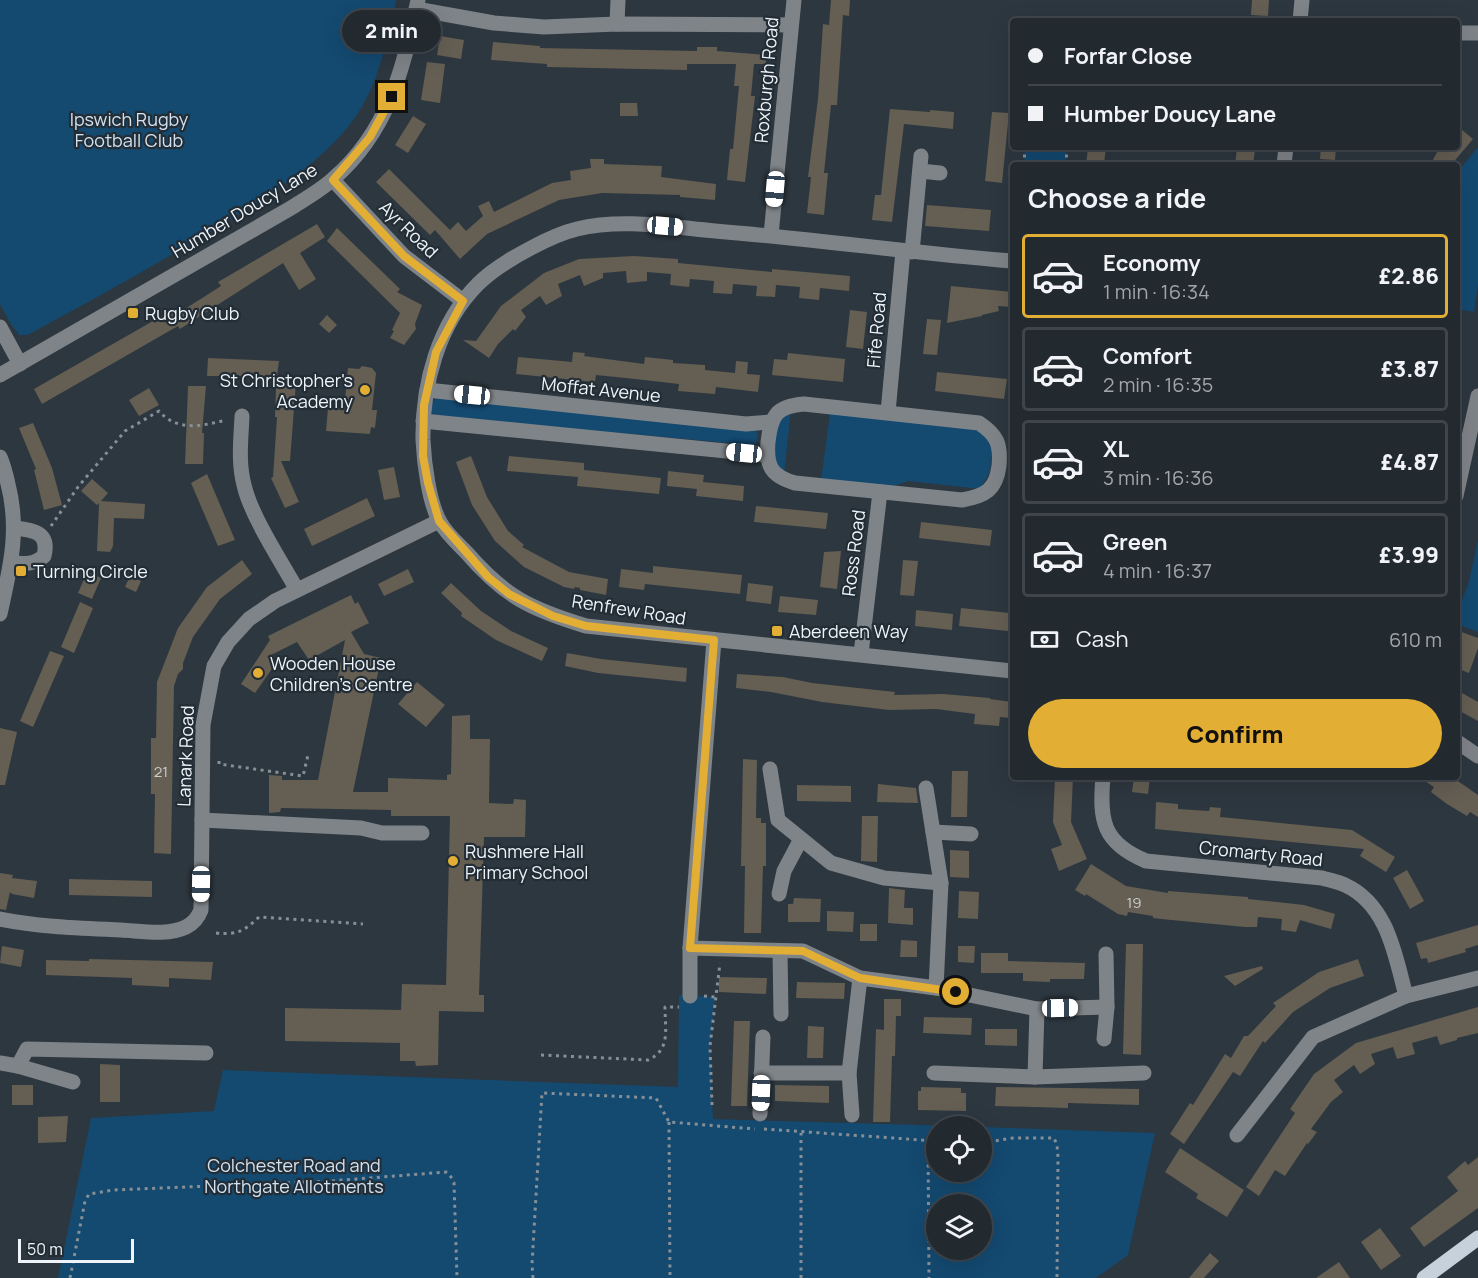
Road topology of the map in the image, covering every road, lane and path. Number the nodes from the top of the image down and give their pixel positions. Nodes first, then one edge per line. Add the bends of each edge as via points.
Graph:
1 (618, 0) edge
2 (794, 0) edge
3 (1302, 0) edge
4 (417, 4) edge
5 (1300, 18) edge
6 (617, 24) junction
7 (791, 25) junction
8 (1460, 33) edge
9 (1478, 33) edge
10 (940, 173) dead end
11 (333, 180) junction
12 (771, 236) junction
13 (908, 252) junction
14 (1010, 261) edge
15 (463, 301) junction
16 (0, 327) edge
17 (20, 364) junction
18 (0, 375) edge
19 (426, 390) junction
20 (1478, 396) edge
21 (888, 412) junction
22 (242, 416) joint
23 (423, 421) junction
24 (770, 422) junction
25 (1006, 452) edge
26 (767, 455) junction
27 (0, 458) edge
28 (1460, 478) edge
29 (1005, 480) edge
30 (880, 492) junction
31 (439, 521) junction
32 (15, 528) junction
33 (50, 528) dead end
34 (11, 563) junction
35 (297, 590) junction
36 (0, 614) edge
37 (714, 640) junction
38 (861, 654) junction
39 (1010, 670) edge
40 (1460, 744) edge
41 (308, 755) dead end
42 (1478, 756) edge
43 (219, 764) dead end
44 (770, 769) dead end
45 (1103, 780) edge
46 (926, 788) dead end
47 (202, 820) junction
48 (933, 832) junction
49 (422, 833) dead end
50 (971, 834) dead end
51 (801, 839) junction
52 (941, 883) junction
53 (779, 894) dead end
54 (0, 919) edge
55 (363, 924) dead end
56 (216, 933) dead end
57 (690, 948) junction
58 (722, 949) junction
59 (780, 951) junction
60 (1106, 954) dead end
61 (860, 978) junction
62 (1478, 978) edge
63 (936, 988) junction
64 (690, 996) joint
65 (1406, 996) junction
66 (1107, 1007) junction
67 (1037, 1009) junction
68 (781, 1014) dead end
69 (763, 1037) dead end
70 (1104, 1039) dead end
71 (206, 1053) dead end
72 (541, 1055) dead end
73 (0, 1063) edge
74 (18, 1066) junction
75 (849, 1072) junction
76 (761, 1073) junction
77 (934, 1073) dead end
78 (1144, 1073) dead end
79 (1035, 1077) junction
80 (73, 1082) dead end
81 (712, 1105) dead end
82 (760, 1114) dead end
83 (852, 1115) dead end
84 (669, 1122) junction
85 (801, 1132) junction
86 (1237, 1135) dead end
87 (926, 1141) edge
88 (992, 1141) edge
89 (928, 1182) edge
90 (1478, 1238) edge
91 (70, 1278) edge
92 (457, 1278) edge
93 (533, 1278) edge
94 (670, 1278) edge
95 (801, 1278) edge
96 (929, 1278) edge
97 (1056, 1278) edge
98 (1424, 1278) edge

1 - 6 street
2 - 7 street, Roxburgh Road
3 - 5 street
4 - 6 street via 494,23 544,27
4 - 11 street, Humber Doucy Lane via 407,54 392,97 370,137
6 - 7 street
7 - 12 street, Roxburgh Road
8 - 9 street
10 - 13 street via 920,163
11 - 15 street, Ayr Road via 404,256
11 - 17 street, Humber Doucy Lane
12 - 13 street, Renfrew Road
12 - 15 street, Renfrew Road via 644,225 603,224 576,229 505,262
13 - 14 street, Renfrew Road
13 - 21 street, Fife Road
15 - 19 street, Renfrew Road via 436,352
16 - 17 street
17 - 18 street, Humber Doucy Lane
19 - 23 street, Renfrew Road
19 - 24 street, Moffat Avenue via 746,424
20 - 28 street
21 - 24 street via 790,405
21 - 25 street via 979,423 991,431
22 - 33 path via 206,425 178,425 167,421 159,411 150,416 125,431
22 - 35 street via 239,454 244,486
23 - 26 street
23 - 31 street, Renfrew Road via 423,456
24 - 26 street
25 - 29 street
26 - 30 street via 772,470 795,483
27 - 32 street via 12,499
29 - 30 street via 978,497 962,500
30 - 38 street, Ross Road
31 - 35 street, Lanark Road
31 - 37 street, Renfrew Road via 488,577 509,594 553,616 586,626
32 - 34 street
32 - 34 street via 39,534 46,549 37,562
34 - 36 street
35 - 47 street, Lanark Road via 249,619 228,642 214,666 203,725
37 - 38 street, Renfrew Road
37 - 57 street
38 - 39 street, Renfrew Road
40 - 42 street
41 - 43 path via 303,776
44 - 51 street via 778,820
45 - 65 street, Cromarty Road via 1101,808 1106,831 1131,855 1146,861 1322,878 1363,897 1388,932
46 - 48 street
47 - 49 street
47 - 54 street, Lanark Road via 201,910 199,917 185,927 130,930 36,926
48 - 50 street
48 - 52 street
51 - 52 street via 831,863 884,878
51 - 53 street via 784,871
52 - 63 street
55 - 56 path via 259,917 238,933
57 - 58 street
57 - 64 street
58 - 59 street
58 - 81 path via 710,1046
59 - 61 street via 803,951
59 - 68 street
60 - 66 street
61 - 63 street
61 - 75 street
62 - 65 street
63 - 67 street
64 - 72 path via 690,1006 665,1007 664,1047 648,1060
65 - 86 street via 1313,1037
66 - 67 street
66 - 70 street
67 - 79 street
69 - 76 street
71 - 74 street via 27,1049
73 - 74 street
74 - 80 street
75 - 76 street
75 - 83 street
76 - 82 street
77 - 79 street
78 - 79 street
84 - 85 path
84 - 93 path via 656,1098 542,1093
84 - 94 path
85 - 87 path
85 - 95 path
88 - 97 path via 1054,1138 1058,1157
89 - 96 path
90 - 98 main road
91 - 92 path via 89,1194 446,1172 454,1183

